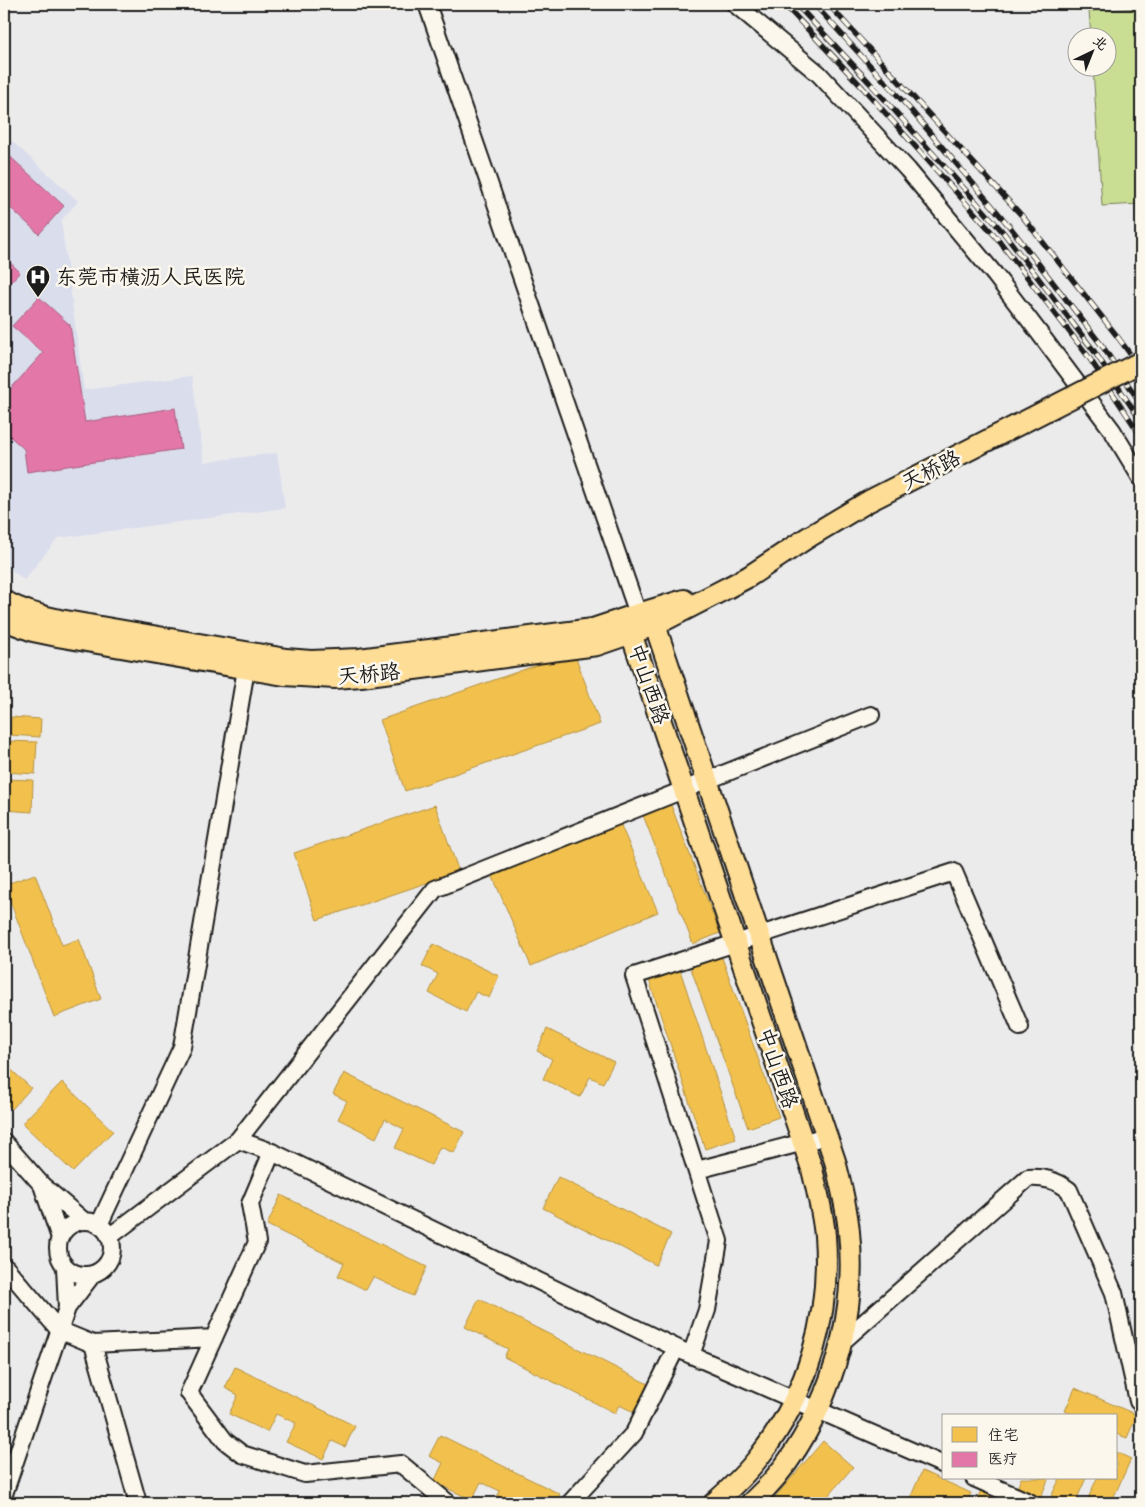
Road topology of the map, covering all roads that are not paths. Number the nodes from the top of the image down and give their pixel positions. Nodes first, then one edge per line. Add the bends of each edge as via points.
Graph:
1 (427, 4) edge
2 (735, 4) edge
3 (1141, 362) edge
4 (1141, 478) edge
5 (727, 588) junction
6 (4, 601) edge
7 (638, 614) junction
8 (4, 620) edge
9 (655, 626) junction
10 (632, 634) junction
11 (248, 661) junction
12 (871, 715) dead end
13 (707, 780) junction
14 (684, 790) junction
15 (759, 935) junction
16 (736, 943) junction
17 (1020, 1027) dead end
18 (827, 1136) junction
19 (238, 1140) junction
20 (4, 1142) edge
21 (803, 1142) junction
22 (272, 1152) junction
23 (697, 1170) junction
24 (42, 1185) junction
25 (97, 1228) junction
26 (60, 1238) junction
27 (65, 1267) junction
28 (4, 1270) edge
29 (93, 1274) junction
30 (67, 1308) junction
31 (59, 1330) junction
32 (214, 1338) junction
33 (842, 1342) junction
34 (92, 1344) junction
35 (676, 1348) junction
36 (691, 1355) junction
37 (795, 1400) junction
38 (1141, 1402) edge
39 (817, 1410) junction
40 (942, 1464) edge
41 (979, 1480) edge
42 (4, 1494) edge
43 (138, 1503) edge
44 (448, 1503) edge
45 (570, 1503) edge
46 (714, 1503) edge
47 (751, 1503) edge
48 (1031, 1503) edge

1 - 7 street
2 - 4 street via 819,74 915,177 995,274 1112,430
3 - 5 main road, 天桥路, bridge via 869,502
5 - 7 main road, 天桥路
5 - 9 main road, 天桥路
6 - 11 main road, 天桥路 via 37,616
7 - 9 main road, 中山西路
7 - 10 main road, 中山西路
7 - 11 main road, 天桥路 via 593,629 359,660
8 - 11 main road, 天桥路 via 33,632
9 - 10 main road, 天桥路
9 - 13 main road, 中山西路
10 - 11 main road, 天桥路 via 597,645 361,676 284,675
10 - 14 main road, 中山西路
11 - 25 street via 182,1047
12 - 13 street
13 - 14 street
13 - 15 main road, 中山西路
14 - 16 main road, 中山西路
14 - 19 street via 435,889
15 - 16 street
15 - 17 street via 954,872
15 - 18 main road, 中山西路
16 - 21 main road, 中山西路
16 - 23 street via 634,976
18 - 21 street
18 - 33 main road, 中山西路 via 850,1233 851,1270
19 - 22 street
19 - 25 street
20 - 24 street
21 - 23 street
21 - 37 main road, 中山西路 via 820,1202 826,1269 817,1336
22 - 32 street via 250,1204 258,1242
22 - 35 street
23 - 36 street via 719,1242 707,1310
24 - 25 street
24 - 26 street
25 - 26 street via 76,1222
25 - 29 street via 112,1244 106,1266
26 - 27 street via 58,1253
27 - 29 street via 78,1275
27 - 30 street
28 - 31 street via 6,1268
29 - 30 street
30 - 31 street
31 - 34 street
31 - 42 street
32 - 34 street
32 - 44 street via 189,1392 225,1441 242,1454 305,1474 400,1464
33 - 38 street via 1028,1178 1046,1179 1069,1190 1114,1293 1138,1401
33 - 39 main road, 中山西路
34 - 43 street
35 - 36 street
35 - 45 street via 634,1433
36 - 37 street
37 - 39 street
37 - 46 main road, 中山西路 via 759,1457
39 - 40 street
39 - 47 main road, 中山西路 via 779,1472
41 - 48 street

